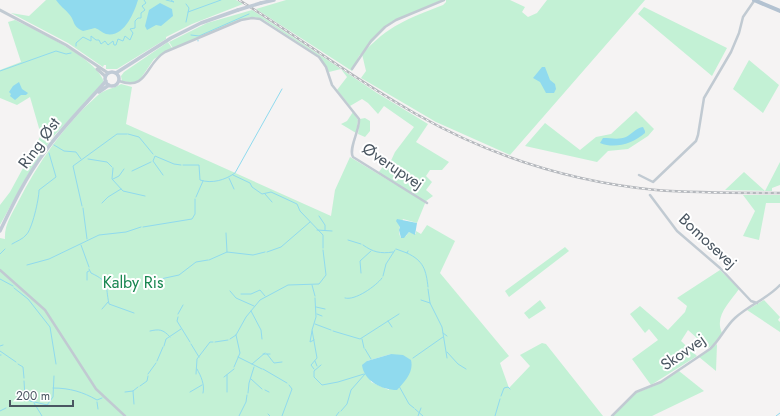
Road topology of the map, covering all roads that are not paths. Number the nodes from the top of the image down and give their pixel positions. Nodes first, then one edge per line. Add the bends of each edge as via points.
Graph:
1 (274, 0) edge
2 (444, 0) edge
3 (754, 0) edge
4 (0, 10) edge
5 (780, 11) edge
6 (352, 69) dead end
7 (117, 74) junction
8 (107, 75) junction
9 (119, 81) junction
10 (107, 83) junction
11 (639, 174) dead end
12 (650, 195) dead end
13 (427, 202) dead end
14 (0, 231) edge
15 (0, 270) edge
16 (780, 285) edge
17 (751, 301) junction
18 (757, 303) junction
19 (752, 306) junction
20 (125, 416) edge
21 (612, 416) edge

1 - 7 main road, bridge via 195,26
2 - 6 street via 385,27 371,41
3 - 5 main road
3 - 11 street via 743,17 731,52 704,98 696,141 654,182
4 - 8 street via 66,45
7 - 8 main road
7 - 9 main road
8 - 10 main road
9 - 10 main road via 114,86
9 - 13 street, Øverupvej via 127,84 136,83 142,79 154,60 165,52 241,20 260,19 314,53 324,63 332,85 359,119 351,151 353,157
10 - 14 main road, Ring Øst via 70,120 43,154
12 - 17 street, Bomosevej via 677,231 720,268
15 - 20 street via 45,310 96,389
16 - 18 street, Skovvej
17 - 18 street, Bomosevej
17 - 19 street
18 - 19 street, Skovvej
19 - 21 street, Skovvej via 734,319 710,349 661,382 636,392

